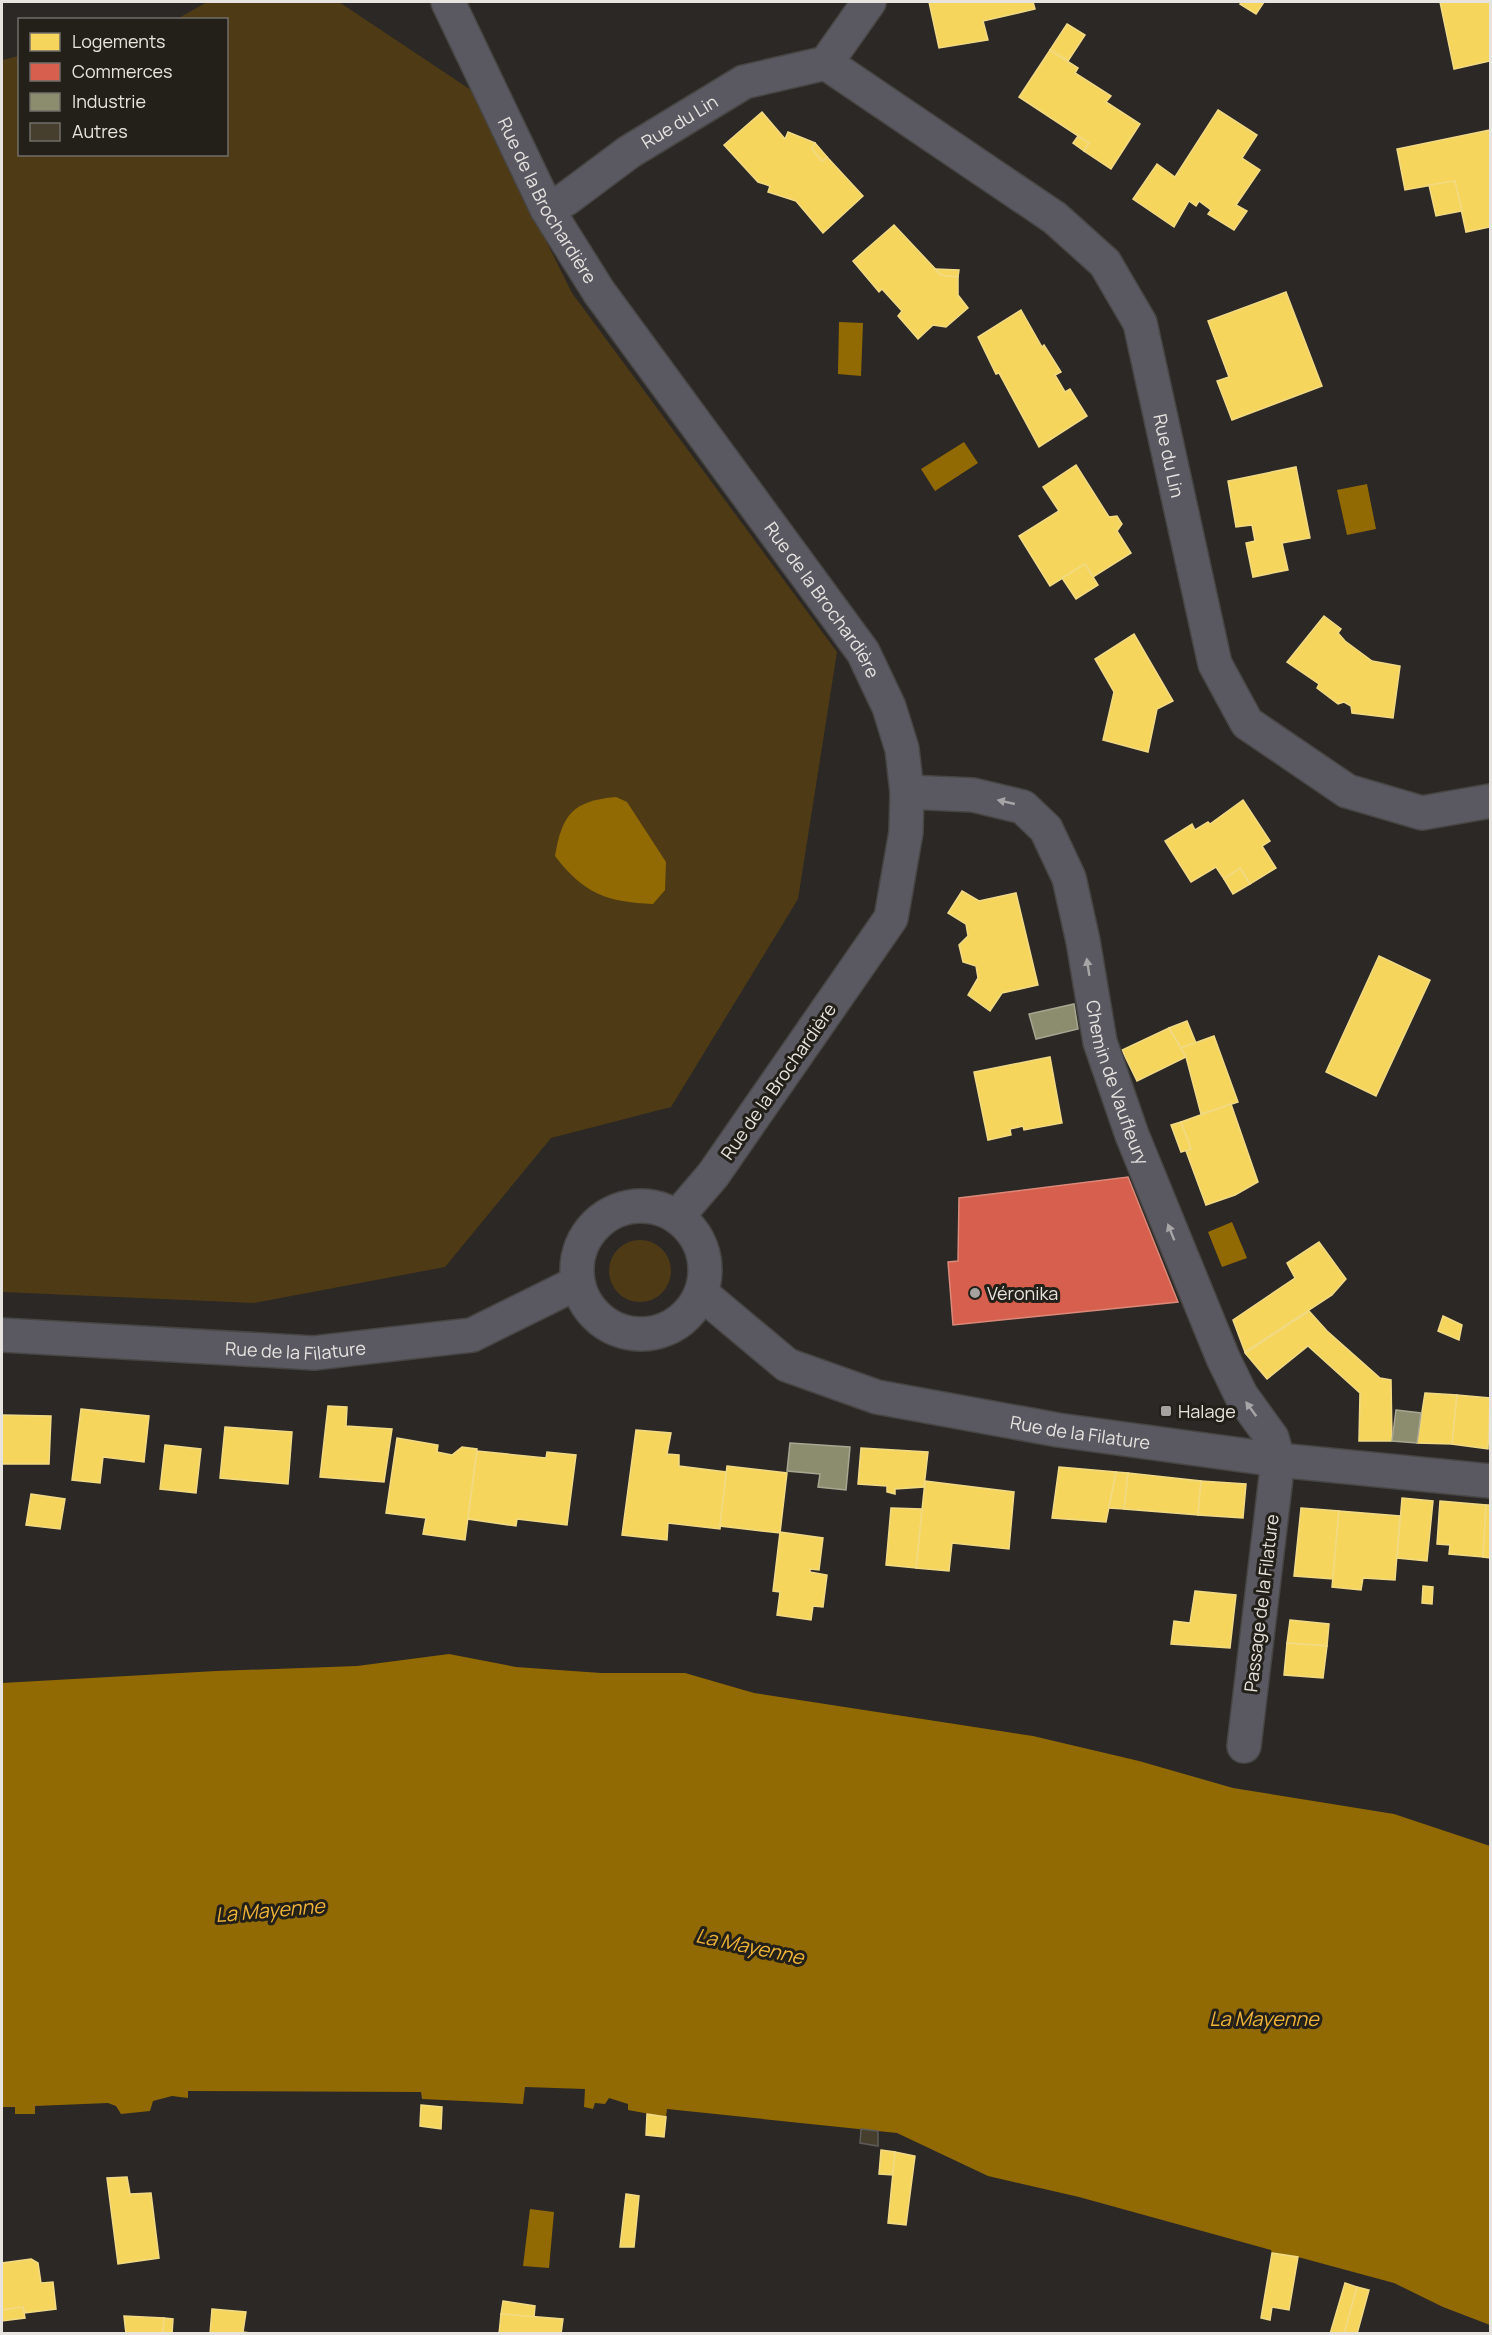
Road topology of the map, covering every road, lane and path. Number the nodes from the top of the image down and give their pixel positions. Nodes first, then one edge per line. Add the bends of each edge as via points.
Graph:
1 (448, 2) edge
2 (869, 2) edge
3 (826, 63) junction
4 (547, 209) junction
5 (908, 792) junction
6 (1491, 801) edge
7 (677, 1217) junction
8 (577, 1283) junction
9 (701, 1293) junction
10 (2, 1335) edge
11 (1278, 1460) junction
12 (1491, 1480) edge
13 (1244, 1746) dead end

1 - 4 street, Rue de la Brochardière
2 - 3 street
3 - 4 street, Rue du Lin via 744,82 629,152
3 - 6 street, Rue du Lin via 1055,218 1105,263 1140,323 1215,664 1247,723 1347,791 1422,813
4 - 5 street, Rue de la Brochardière via 599,292 863,652 889,706 902,749
5 - 7 street, Rue de la Brochardière via 906,832 891,918 713,1175
11 -> 5 street, Chemin de Vaufleury via 1272,1438 1241,1395 1222,1358 1132,1135 1100,1042 1069,878 1046,829 1023,807 973,795
7 - 8 street via 658,1208 636,1206 615,1211 596,1223 583,1241 576,1262
7 - 9 street via 692,1231 703,1251
8 - 9 street via 595,1316 627,1333 655,1332 680,1322
8 - 10 street, Rue de la Filature via 472,1335 314,1353
9 - 11 street, Rue de la Filature via 787,1365 876,1397 1058,1430
11 - 12 street, Rue de la Filature
11 - 13 street, Passage de la Filature

